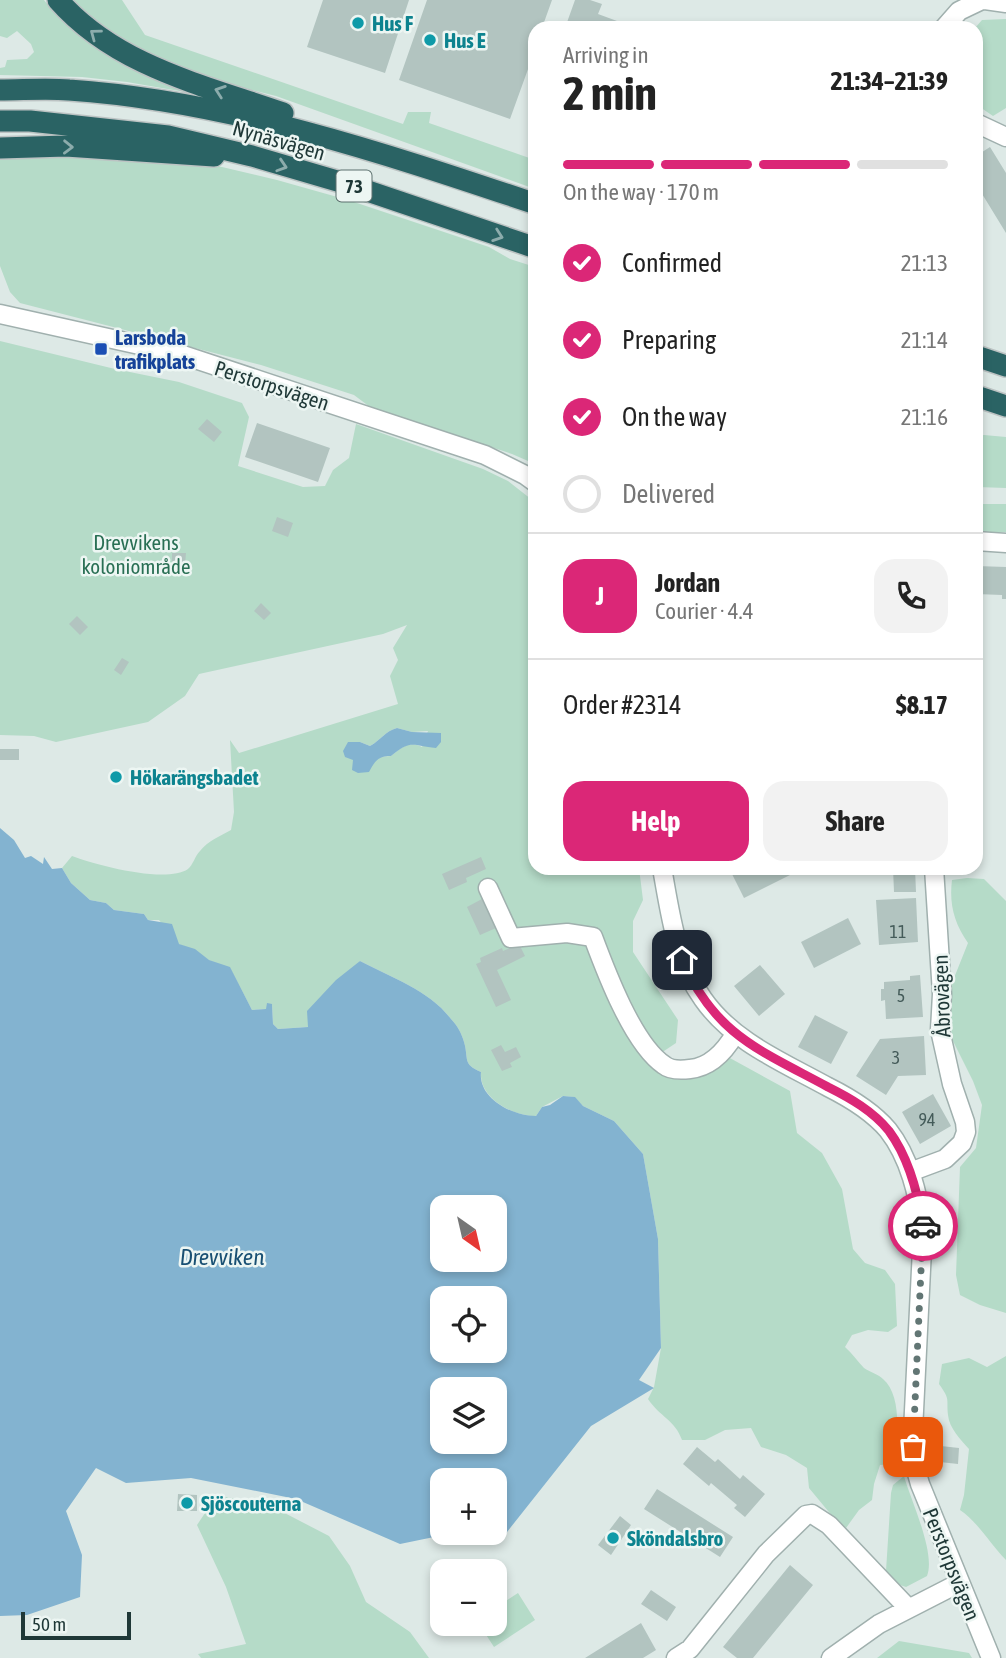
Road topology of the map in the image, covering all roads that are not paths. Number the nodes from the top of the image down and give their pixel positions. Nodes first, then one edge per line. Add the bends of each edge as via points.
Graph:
1 (58, 0) edge
2 (983, 0) edge
3 (1006, 3) edge
4 (950, 21) edge
5 (0, 90) edge
6 (0, 121) edge
7 (983, 126) edge
8 (1006, 137) edge
9 (0, 148) edge
10 (252, 156) junction
11 (469, 181) junction
12 (528, 201) edge
13 (528, 245) edge
14 (0, 314) edge
15 (983, 358) edge
16 (1006, 366) edge
17 (983, 398) edge
18 (1006, 406) edge
19 (528, 477) edge
20 (983, 541) edge
21 (1006, 543) edge
22 (663, 875) edge
23 (934, 875) edge
24 (488, 888) dead end
25 (735, 1034) junction
26 (910, 1172) junction
27 (959, 1583) junction
28 (908, 1608) junction
29 (676, 1658) edge
30 (831, 1658) edge
31 (991, 1658) edge

11 -> 1 highway via 425,161 136,61 89,31
2 - 3 street
2 - 4 street via 959,11
5 - 11 highway, Nynäsvägen / 73 via 68,89 254,118
6 - 10 highway, Nynäsvägen / 73 via 168,136
7 - 8 street
9 -> 10 highway via 66,146
10 -> 13 highway, Nynäsvägen / 73
11 - 12 highway, Nynäsvägen / 73
14 - 19 street, Perstorpsvägen via 180,354 485,455
15 - 16 highway
17 - 18 highway
20 - 21 street
22 - 25 street, Perstorpsvägen via 688,972 703,999
23 - 26 street, Åbrovägen via 940,1030 966,1132 962,1143 944,1159
24 - 25 street via 511,938 567,933 593,937 632,1025 665,1066 697,1069 720,1055
25 - 26 street, Perstorpsvägen via 862,1106 889,1131
26 - 27 street, Perstorpsvägen via 923,1229 914,1463
27 - 28 street
27 - 31 street, Perstorpsvägen
28 - 29 street via 829,1525 806,1515 766,1554 690,1649
28 - 30 street

